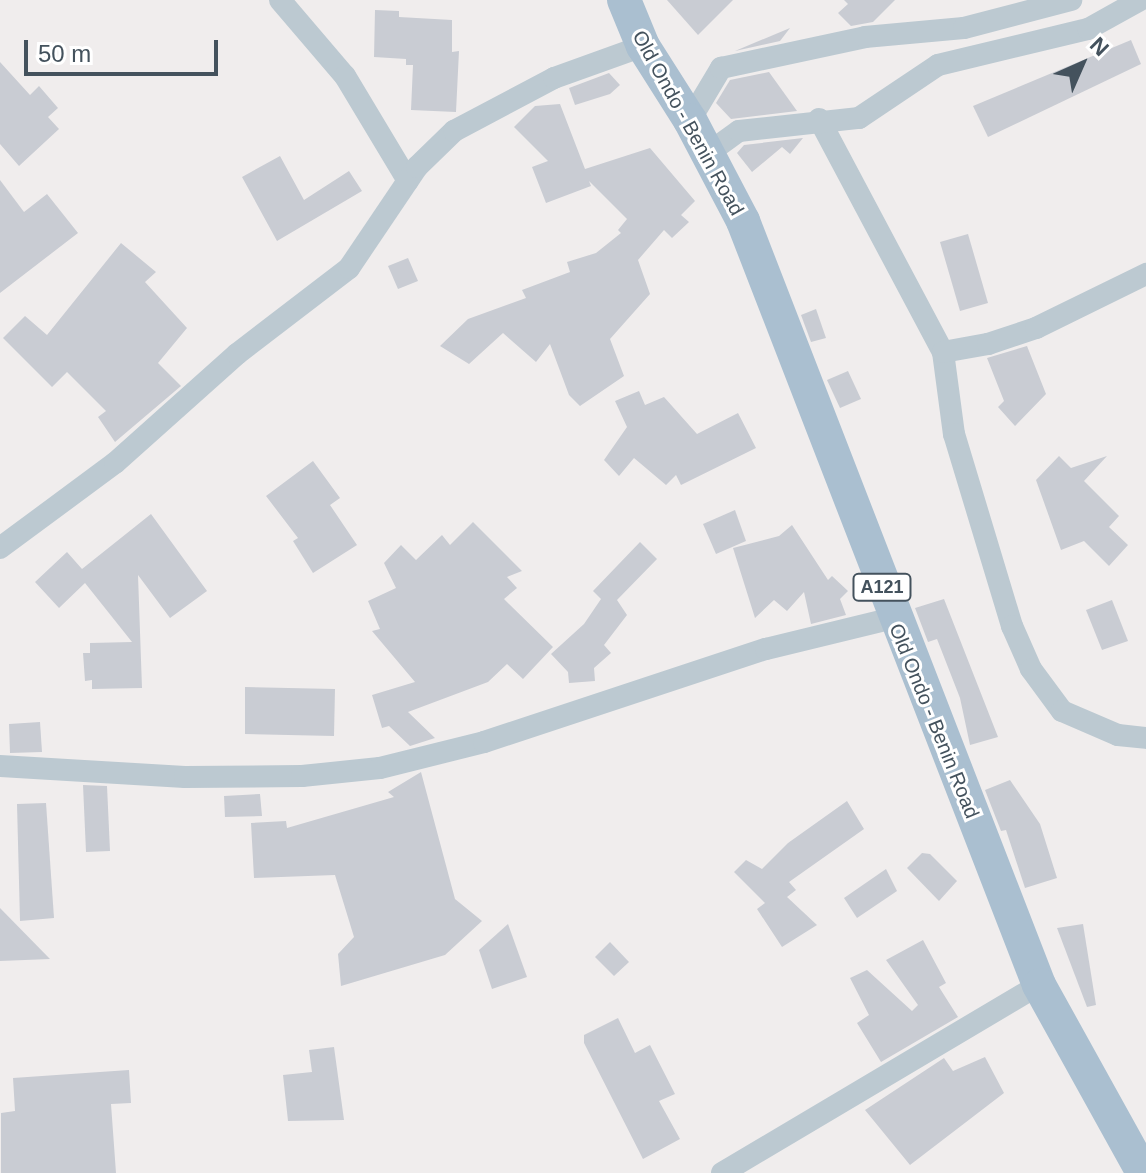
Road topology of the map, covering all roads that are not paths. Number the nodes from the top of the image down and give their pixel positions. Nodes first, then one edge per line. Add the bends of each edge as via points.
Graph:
1 (280, 0) edge
2 (624, 0) edge
3 (1071, 0) edge
4 (1140, 0) edge
5 (643, 46) junction
6 (819, 119) junction
7 (690, 120) junction
8 (707, 154) junction
9 (408, 181) junction
10 (1146, 274) edge
11 (943, 352) junction
12 (0, 548) edge
13 (893, 618) junction
14 (1146, 738) edge
15 (0, 766) edge
16 (1039, 985) junction
17 (722, 1173) edge
18 (1143, 1173) edge

1 - 9 street via 345,76
2 - 5 main road, Old Ondo - Benin Road / A121
3 - 7 street via 964,28 865,37 721,68
4 - 6 street via 1088,29 938,65 859,118
5 - 7 main road, Old Ondo - Benin Road / A121
5 - 9 street via 497,104 454,131
6 - 8 street via 739,131
6 - 11 street
7 - 8 main road, Old Ondo - Benin Road / A121
8 - 13 main road, Old Ondo - Benin Road / A121 via 743,221
9 - 12 street via 349,268 237,354 115,463
10 - 11 street via 1036,328
11 - 14 street via 954,434 1012,626 1031,669 1062,711 1118,735
13 - 15 street via 766,649 484,742 380,768 302,776 185,777
13 - 16 main road, Old Ondo - Benin Road / A121
16 - 17 street
16 - 18 main road, Old Ondo - Benin Road / A121

